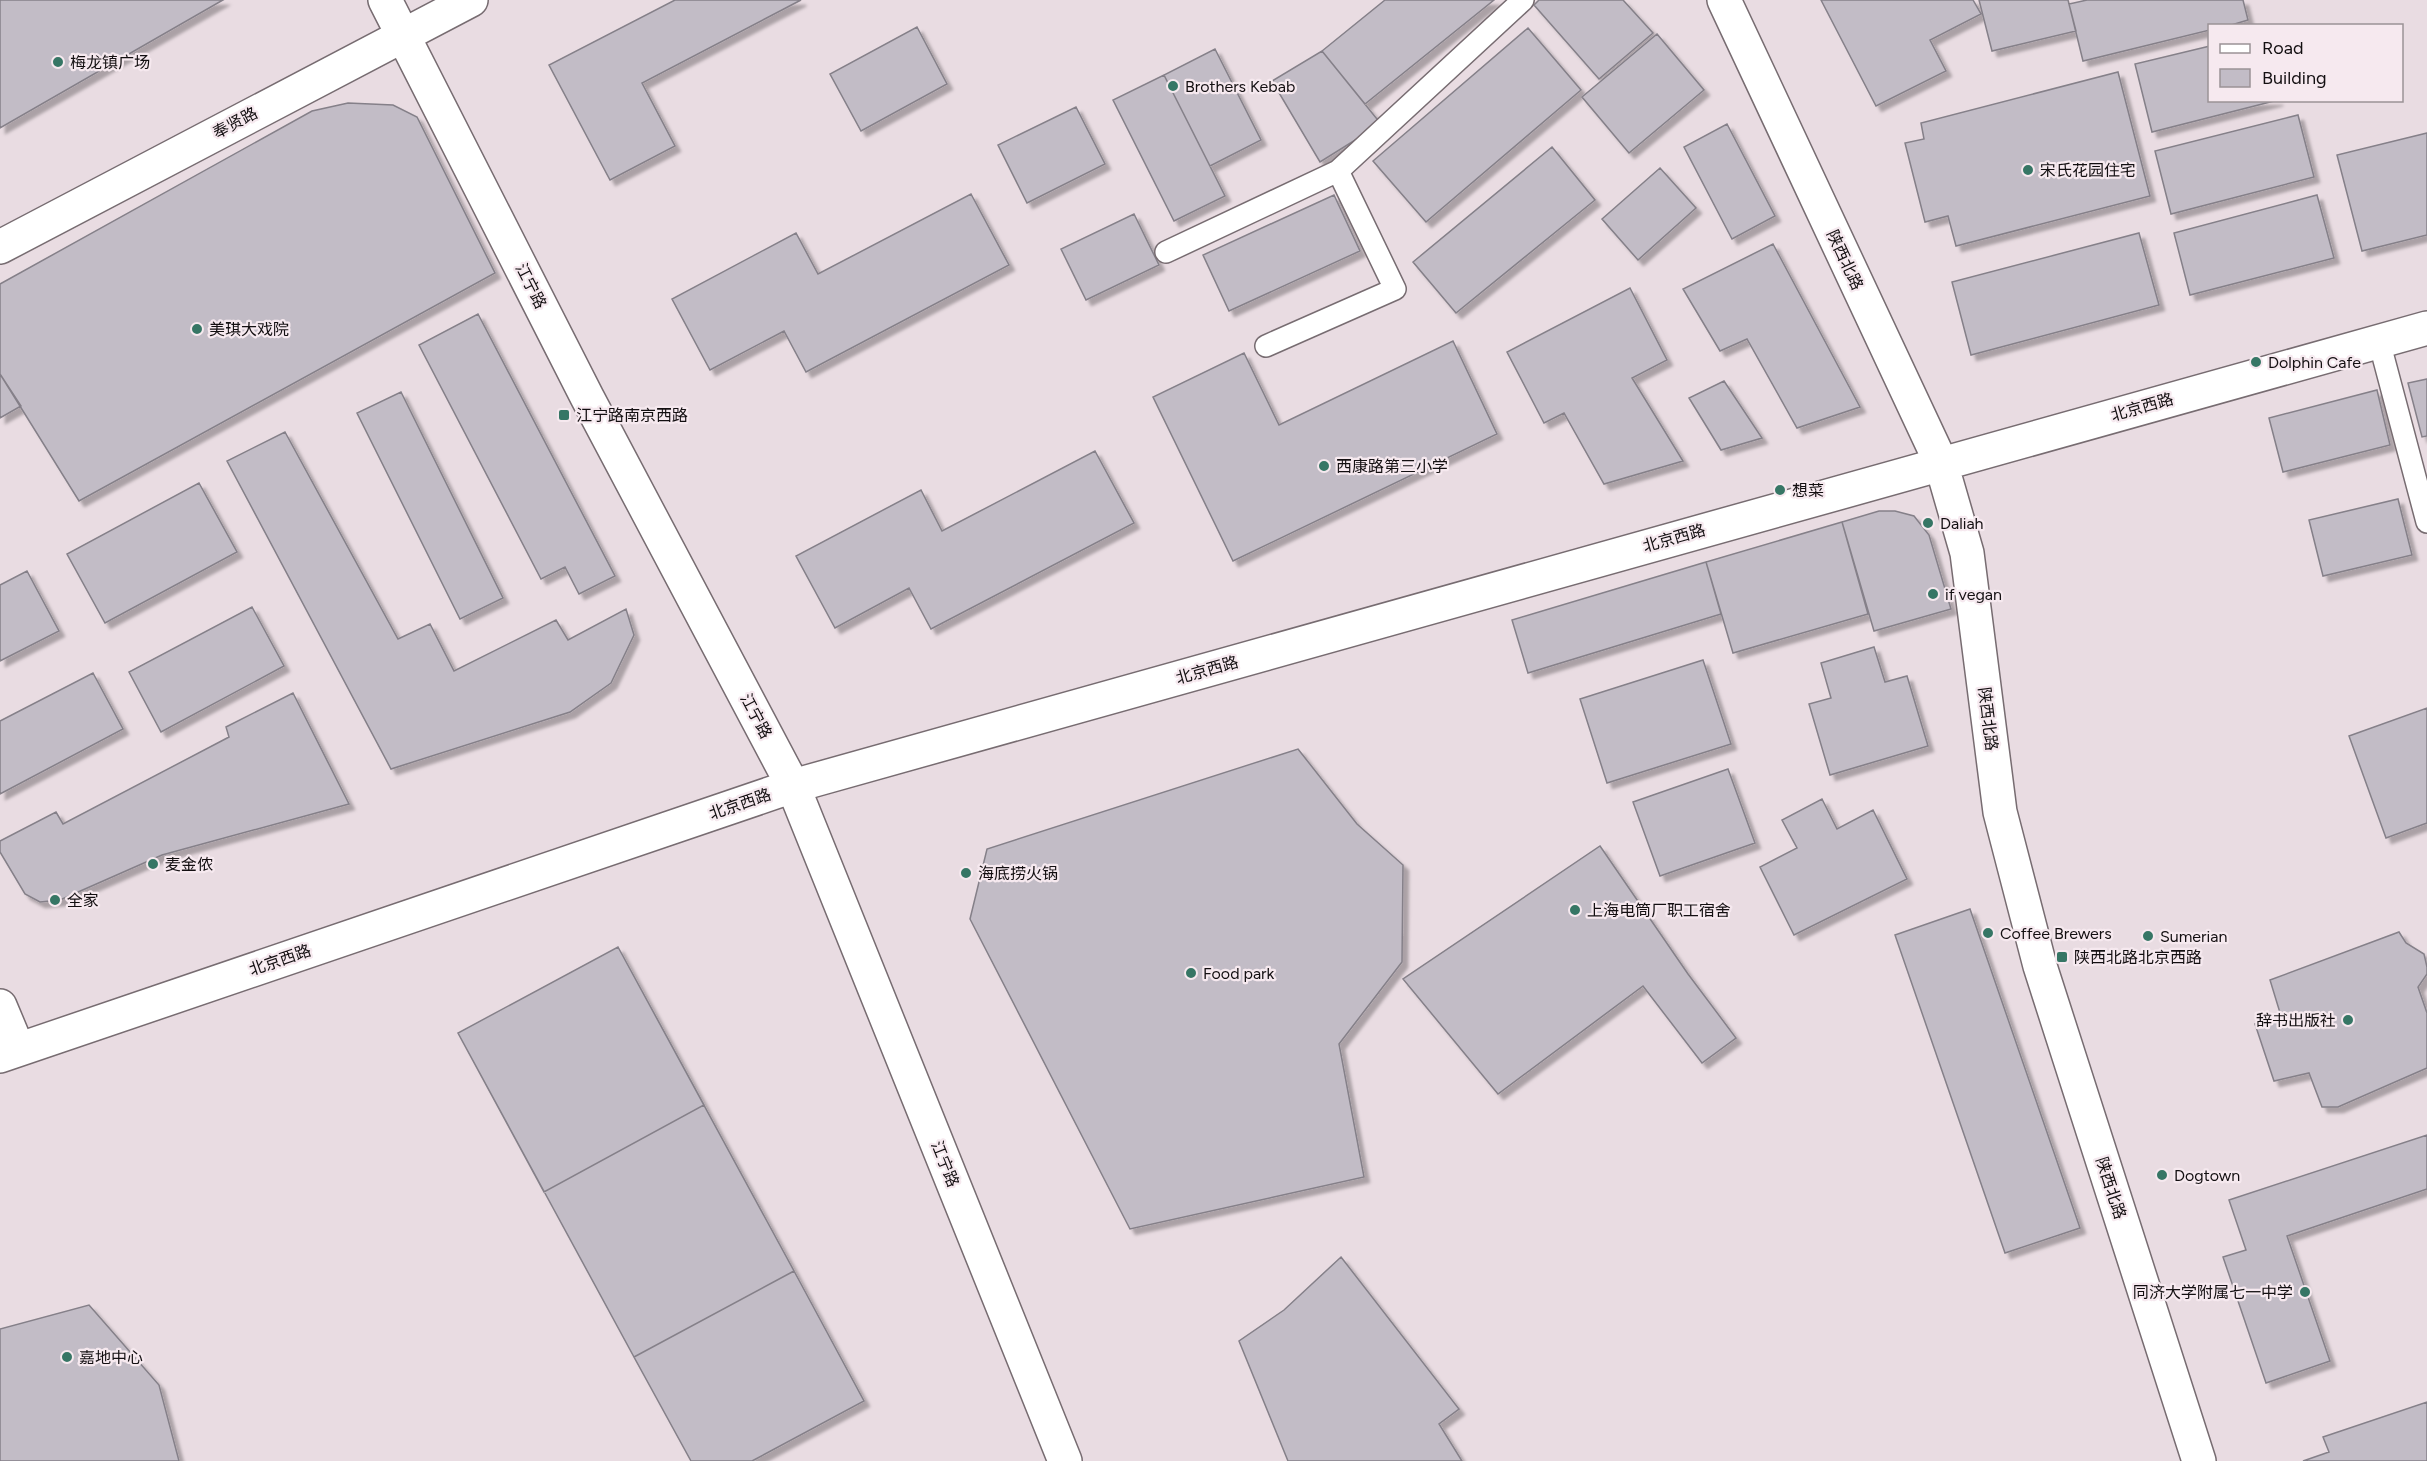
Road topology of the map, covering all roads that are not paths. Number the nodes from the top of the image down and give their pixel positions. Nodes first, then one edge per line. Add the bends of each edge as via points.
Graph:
1 (385, 0) edge
2 (471, 0) edge
3 (1523, 0) edge
4 (1724, 0) edge
5 (402, 34) junction
6 (1338, 171) junction
7 (0, 247) edge
8 (1166, 252) dead end
9 (2427, 328) edge
10 (2379, 341) junction
11 (1266, 346) dead end
12 (1941, 463) junction
13 (2427, 522) edge
14 (793, 786) junction
15 (0, 1006) edge
16 (9, 1052) edge
17 (1065, 1461) edge
18 (2199, 1461) edge

1 - 5 main road, 江宁路
2 - 5 main road, 奉贤路
3 - 6 lane
4 - 12 main road, 陕西北路
5 - 7 main road, 奉贤路
5 - 14 main road, 江宁路 via 587,397
6 - 8 lane
6 - 11 lane via 1395,289
9 - 10 main road, 北京西路
10 - 12 main road, 北京西路
10 - 13 lane
12 - 14 main road, 北京西路
12 - 18 main road, 陕西北路 via 1967,553 2000,812 2040,966
14 - 16 main road, 北京西路
14 - 17 main road, 江宁路
15 - 16 main road

